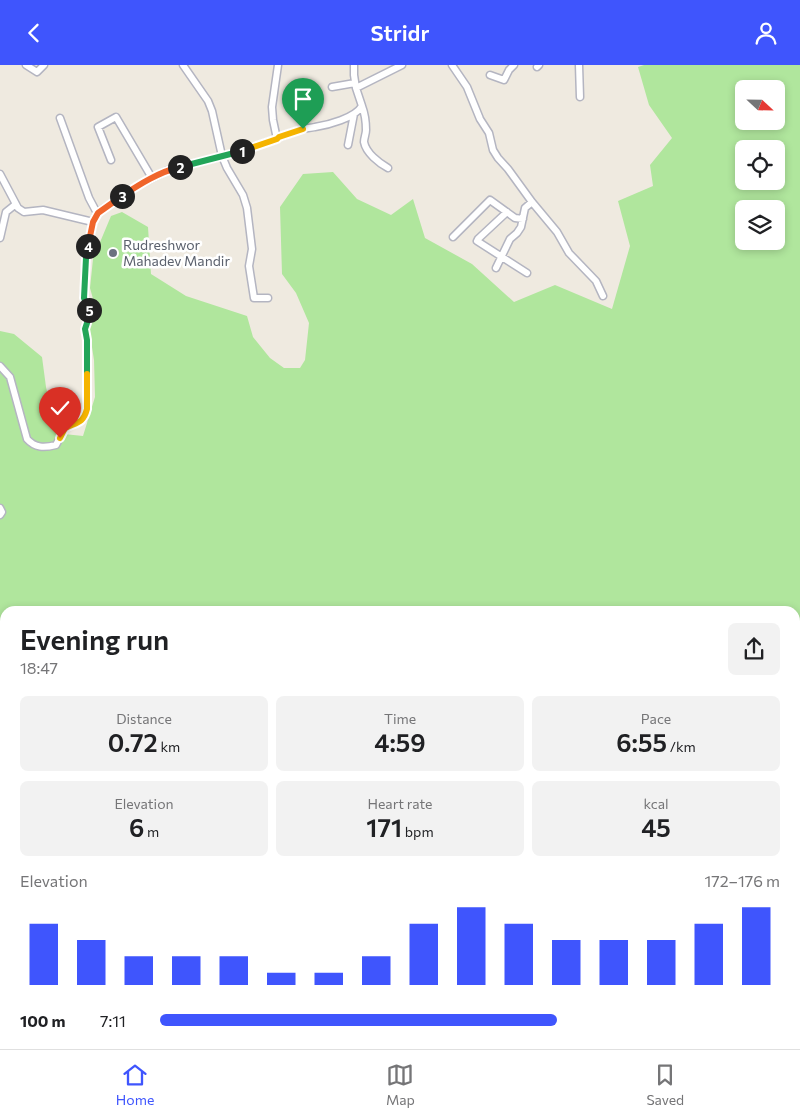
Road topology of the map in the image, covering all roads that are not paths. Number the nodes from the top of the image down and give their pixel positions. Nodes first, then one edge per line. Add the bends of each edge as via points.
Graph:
1 (26, 65) edge
2 (44, 65) edge
3 (183, 65) edge
4 (278, 65) edge
5 (354, 65) edge
6 (402, 65) edge
7 (452, 65) edge
8 (514, 65) edge
9 (578, 65) edge
10 (490, 75) dead end
11 (356, 85) junction
12 (332, 87) dead end
13 (580, 97) dead end
14 (362, 106) junction
15 (354, 114) junction
16 (60, 118) dead end
17 (277, 139) junction
18 (348, 145) dead end
19 (222, 156) junction
20 (111, 160) dead end
21 (388, 168) dead end
22 (0, 174) edge
23 (152, 178) junction
24 (532, 201) junction
25 (16, 204) junction
26 (507, 212) junction
27 (98, 213) junction
28 (523, 219) junction
29 (93, 222) junction
30 (453, 237) dead end
31 (0, 238) edge
32 (501, 256) junction
33 (496, 268) dead end
34 (527, 273) dead end
35 (603, 296) dead end
36 (268, 298) dead end
37 (0, 365) edge
38 (0, 508) edge
39 (0, 515) edge

1 - 2 street via 37,72
3 - 19 street via 208,101
4 - 17 street via 272,107
5 - 11 street
6 - 11 street
7 - 24 street via 489,133 493,151
8 - 10 street via 504,80
9 - 13 street
11 - 12 street
11 - 14 street
14 - 15 street
14 - 21 street via 365,144 380,164
15 - 17 street
15 - 18 street
16 - 27 street via 89,198
17 - 19 street
19 - 23 street via 168,170
19 - 36 street via 248,211 252,249 249,266 254,298
20 - 23 street via 98,127 116,117
22 - 25 street
23 - 27 street
24 - 28 street via 525,208
24 - 35 street via 569,253 596,281
25 - 29 street via 24,212 43,210
25 - 31 street via 6,212
26 - 28 street
26 - 30 street via 490,200
26 - 32 street via 477,241
27 - 29 street
28 - 32 street
29 - 37 street via 84,277 84,298 90,314 85,329 87,409 84,418 65,428 56,445 46,448 32,444 27,439 10,377
32 - 33 street
32 - 34 street
38 - 39 street

